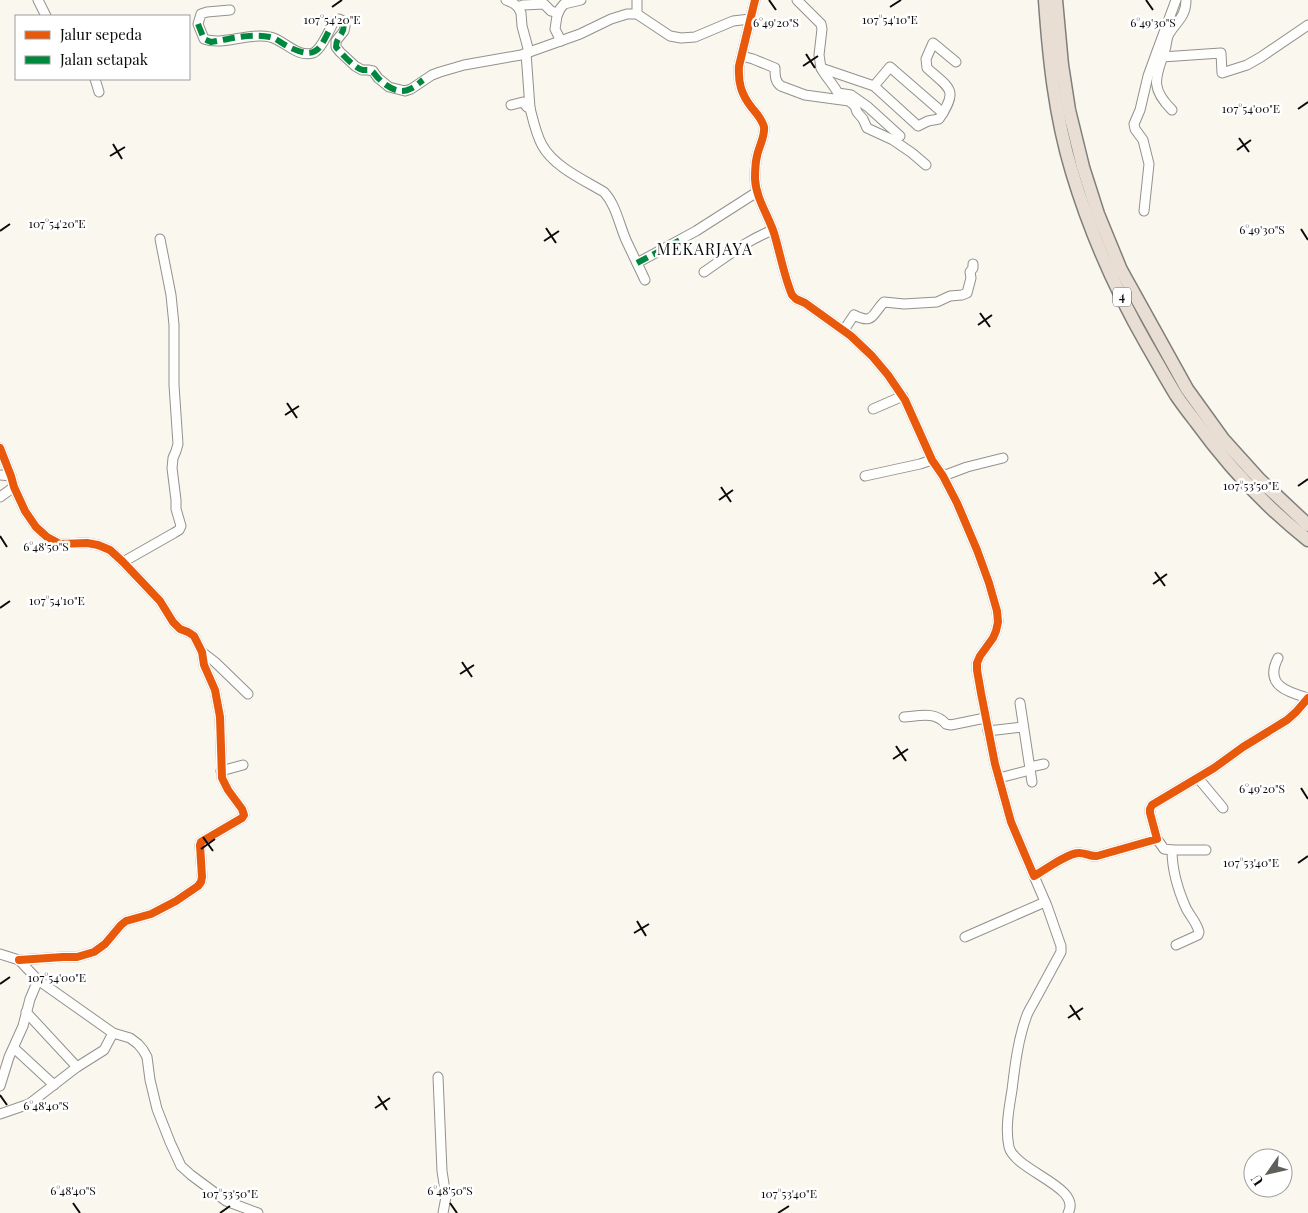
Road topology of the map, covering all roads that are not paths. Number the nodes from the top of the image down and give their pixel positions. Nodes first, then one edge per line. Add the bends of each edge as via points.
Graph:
1 (38, 0) edge
2 (506, 0) edge
3 (581, 0) edge
4 (637, 0) edge
5 (755, 0) edge
6 (797, 0) edge
7 (1045, 0) edge
8 (1056, 0) edge
9 (1176, 0) edge
10 (1186, 0) edge
11 (518, 7) junction
12 (230, 10) dead end
13 (558, 14) junction
14 (637, 14) junction
15 (46, 15) edge
16 (750, 19) junction
17 (193, 24) edge
18 (1308, 25) edge
19 (561, 40) junction
20 (527, 53) junction
21 (742, 56) junction
22 (1162, 57) junction
23 (956, 62) dead end
24 (821, 68) junction
25 (95, 80) edge
26 (874, 86) junction
27 (98, 92) dead end
28 (511, 106) dead end
29 (530, 108) junction
30 (1172, 110) dead end
31 (943, 113) junction
32 (900, 136) dead end
33 (926, 165) dead end
34 (758, 192) junction
35 (1144, 211) dead end
36 (773, 230) junction
37 (160, 239) dead end
38 (637, 263) junction
39 (973, 264) dead end
40 (704, 272) dead end
41 (645, 280) dead end
42 (844, 330) junction
43 (902, 396) junction
44 (873, 409) dead end
45 (0, 448) edge
46 (1003, 458) dead end
47 (932, 460) junction
48 (0, 475) edge
49 (11, 476) junction
50 (865, 476) dead end
51 (943, 476) junction
52 (14, 487) junction
53 (0, 498) edge
54 (1308, 525) edge
55 (1308, 540) edge
56 (123, 562) junction
57 (202, 652) junction
58 (1278, 658) dead end
59 (248, 694) dead end
60 (1308, 698) edge
61 (1020, 703) dead end
62 (904, 717) dead end
63 (985, 718) junction
64 (1023, 727) junction
65 (988, 731) junction
66 (243, 764) dead end
67 (1044, 764) dead end
68 (1030, 769) junction
69 (221, 771) junction
70 (999, 778) junction
71 (1198, 778) junction
72 (1032, 782) dead end
73 (1223, 808) dead end
74 (1157, 839) junction
75 (1172, 850) junction
76 (1206, 850) dead end
77 (1034, 876) junction
78 (1045, 902) junction
79 (965, 937) dead end
80 (1176, 945) dead end
81 (0, 954) edge
82 (19, 960) junction
83 (38, 980) junction
84 (26, 1012) junction
85 (113, 1033) junction
86 (14, 1048) junction
87 (77, 1067) junction
88 (438, 1077) dead end
89 (54, 1085) junction
90 (0, 1086) edge
91 (0, 1114) edge
92 (258, 1213) edge
93 (443, 1213) edge
94 (1068, 1213) edge

1 - 15 street
2 - 11 street
3 - 13 street via 564,4
4 - 14 street
5 - 16 street
6 - 24 street via 821,24
7 - 55 highway, 4 via 1058,114 1088,221 1111,276 1176,396 1213,446 1250,488
8 - 54 highway, 4 via 1069,110 1098,214 1121,270 1187,389 1223,439 1260,480
9 - 35 street via 1134,124 1143,140 1149,164
10 - 22 street via 1180,22 1167,37
11 - 13 street via 544,4
11 - 20 street
12 - 17 street via 201,14
13 - 19 street via 555,29
14 - 16 street via 670,36 681,38 733,21
14 - 19 street via 611,18
16 - 21 street
17 - 20 street via 204,39 211,42 272,37 304,54 311,54 318,50 334,21 339,19 345,26 336,41 340,52 355,66 373,72 389,87 405,91 440,72
18 - 22 street via 1247,65 1222,73 1221,53
19 - 20 street
20 - 29 street
21 - 33 street via 775,68 775,78 781,86 805,95 852,104 867,128 894,140
21 - 34 street via 738,76 740,90 764,127 755,169
22 - 30 street via 1156,78 1157,90
23 - 31 street via 934,43 926,59 927,68 951,93
24 - 26 street
24 - 32 street via 838,93 851,95
25 - 27 street
26 - 31 street via 918,126 939,119
26 - 31 street via 890,68
28 - 29 street via 523,102
29 - 38 street via 548,154 608,196
34 - 36 street
34 - 38 street via 690,235
36 - 40 street via 738,248
36 - 42 street via 792,295
37 - 56 street via 174,325 178,444 172,468 181,526
38 - 41 street
39 - 42 street via 967,292 962,295 937,302 884,302 871,319 854,315
42 - 43 street via 888,374
43 - 44 street
43 - 47 street
45 - 49 street
46 - 51 street
47 - 50 street
47 - 51 street
48 - 49 street
49 - 52 street
51 - 63 street via 977,550 997,611 996,631 977,663
52 - 53 street
52 - 56 street via 25,511 47,537 60,544 98,545 110,550
56 - 57 street via 160,601 172,622 194,636
57 - 59 street
57 - 69 street via 220,717
58 - 60 street via 1274,674 1276,682 1288,692
60 - 71 street via 1287,720
61 - 64 street
62 - 63 street via 934,715 951,725
63 - 65 street
64 - 65 street
64 - 68 street
65 - 70 street
66 - 69 street
67 - 68 street
68 - 70 street
68 - 72 street
69 - 82 street via 228,790 244,815 200,845 202,877 198,886 151,914 126,921 94,952 77,957
70 - 77 street via 1011,822
71 - 73 street
71 - 74 street via 1152,805 1150,813
74 - 75 street via 1164,849
74 - 77 street via 1093,857 1080,853 1070,855
75 - 76 street
75 - 80 street via 1176,881 1199,932
77 - 78 street
78 - 79 street
78 - 94 street via 1061,952 1027,1014 1018,1047 1010,1104 1009,1147 1020,1162 1062,1189 1069,1202
81 - 82 street
82 - 83 street
83 - 84 street
83 - 85 street
84 - 86 street
84 - 87 street
85 - 87 street via 104,1050
85 - 92 street via 130,1038 147,1057 158,1109 181,1166 226,1201
86 - 89 street
86 - 90 street
87 - 89 street
88 - 93 street via 446,1197
89 - 91 street via 29,1104

